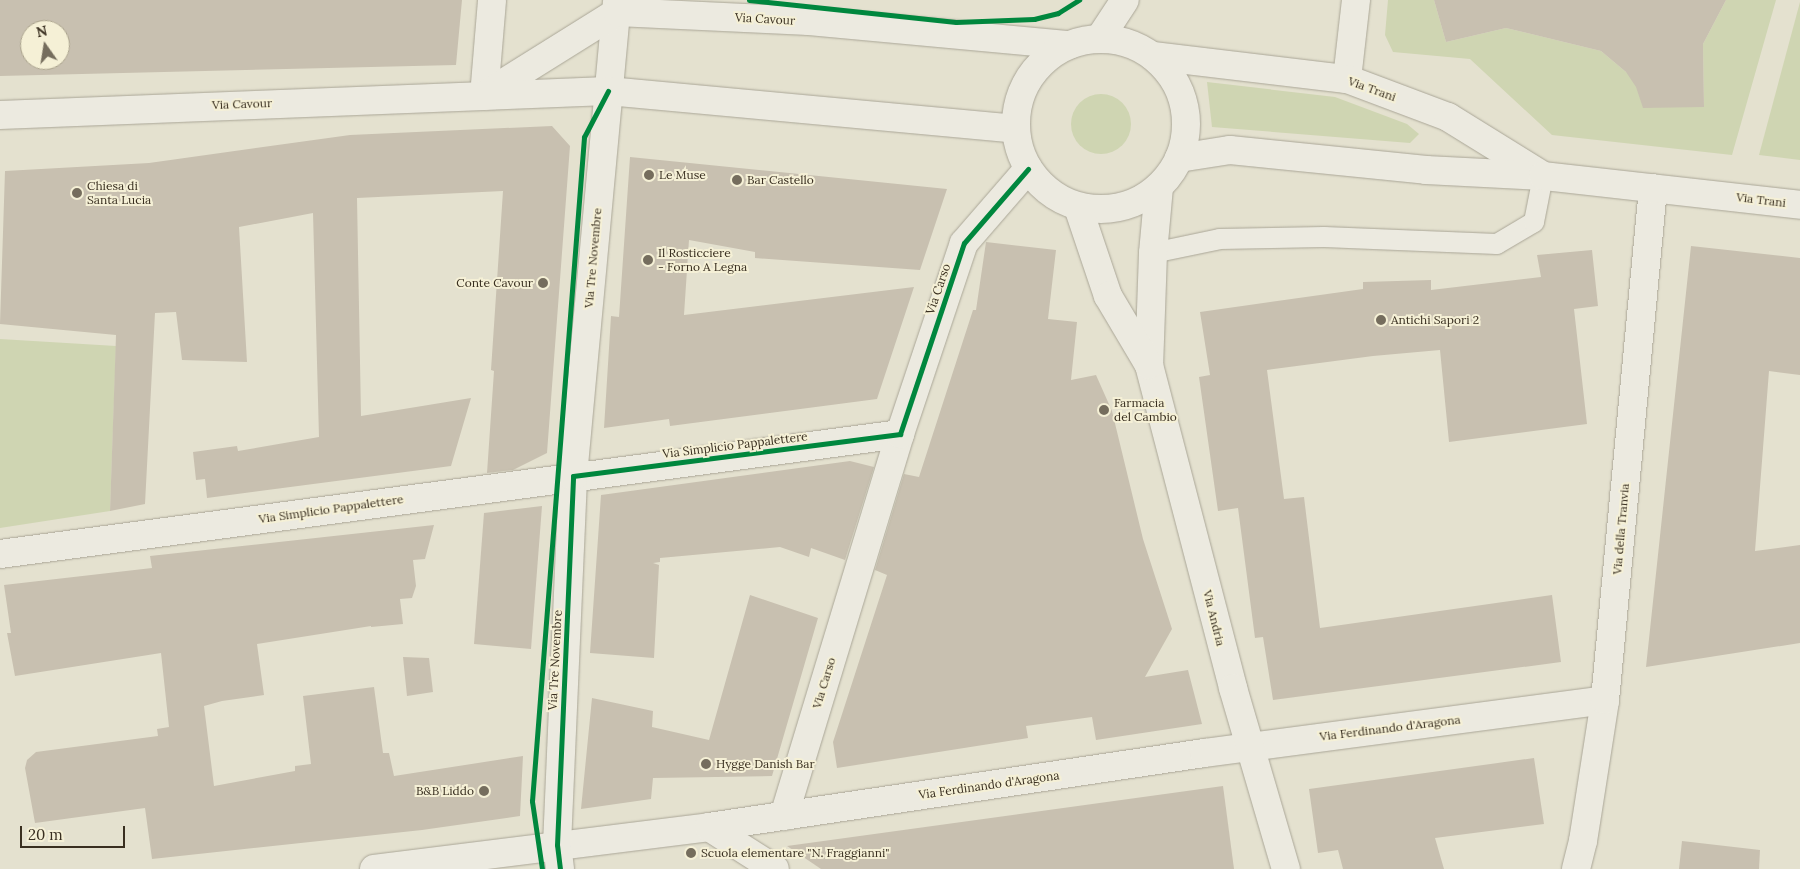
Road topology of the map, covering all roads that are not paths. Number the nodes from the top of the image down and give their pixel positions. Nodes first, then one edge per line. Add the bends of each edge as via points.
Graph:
1 (492, 0) edge
2 (1125, 0) edge
3 (1356, 0) edge
4 (617, 6) edge
5 (1100, 38) junction
6 (1069, 44) junction
7 (1153, 56) junction
8 (1347, 79) junction
9 (608, 91) junction
10 (484, 96) junction
11 (0, 115) edge
12 (1015, 129) junction
13 (1179, 158) junction
14 (1028, 169) junction
15 (1543, 176) junction
16 (1159, 187) junction
17 (1653, 188) junction
18 (1800, 205) edge
19 (1078, 206) junction
20 (1153, 252) junction
21 (1149, 365) junction
22 (900, 434) junction
23 (573, 476) junction
24 (0, 554) edge
25 (1604, 700) junction
26 (1251, 747) junction
27 (784, 816) junction
28 (709, 827) junction
29 (558, 857) edge
30 (374, 869) edge
31 (775, 869) edge
32 (1286, 869) edge
33 (1576, 869) edge

1 - 10 street
2 - 5 street
3 - 8 street
4 - 6 street, Via Cavour
4 - 9 street, Via Tre Novembre
4 - 10 street
5 - 6 street
5 - 7 street via 1122,41
6 - 12 street via 1036,68 1024,86 1016,107
7 - 8 street, Via Trani
7 - 13 street via 1178,85 1184,103 1185,141
8 - 15 street, Via Trani via 1448,117
9 - 10 street, Via Cavour
9 - 12 street, Via Cavour
9 - 23 street, Via Tre Novembre
10 - 11 street, Via Cavour
12 - 14 street via 1019,150
13 - 15 street, Via Trani via 1230,150 1426,170
13 - 16 street
14 - 19 street via 1041,186
14 - 22 street, Via Carso via 964,243
15 - 17 street, Via Trani
15 - 20 lane via 1534,222 1497,244 1324,237 1258,238 1220,239
16 - 19 street via 1121,207
16 - 20 street, Via Andria
17 - 18 street, Via Trani
17 - 25 street, Via della Tranvia
19 - 21 street, Via Andria via 1108,296
20 - 21 street, Via Andria
21 - 26 street, Via Andria via 1232,688
22 - 23 street, Via Simplicio Pappalettere
22 - 27 street, Via Carso
23 - 24 street, Via Simplicio Pappalettere
23 - 29 street, Via Tre Novembre
25 - 26 street, Via Ferdinando d'Aragona
25 - 33 street, Via della Tranvia
26 - 27 street, Via Ferdinando d'Aragona
26 - 32 street, Via Andria
27 - 28 street, Via Ferdinando d'Aragona
28 - 29 street, Via Ferdinando d'Aragona
28 - 31 street
29 - 30 street, Via Ferdinando d'Aragona

